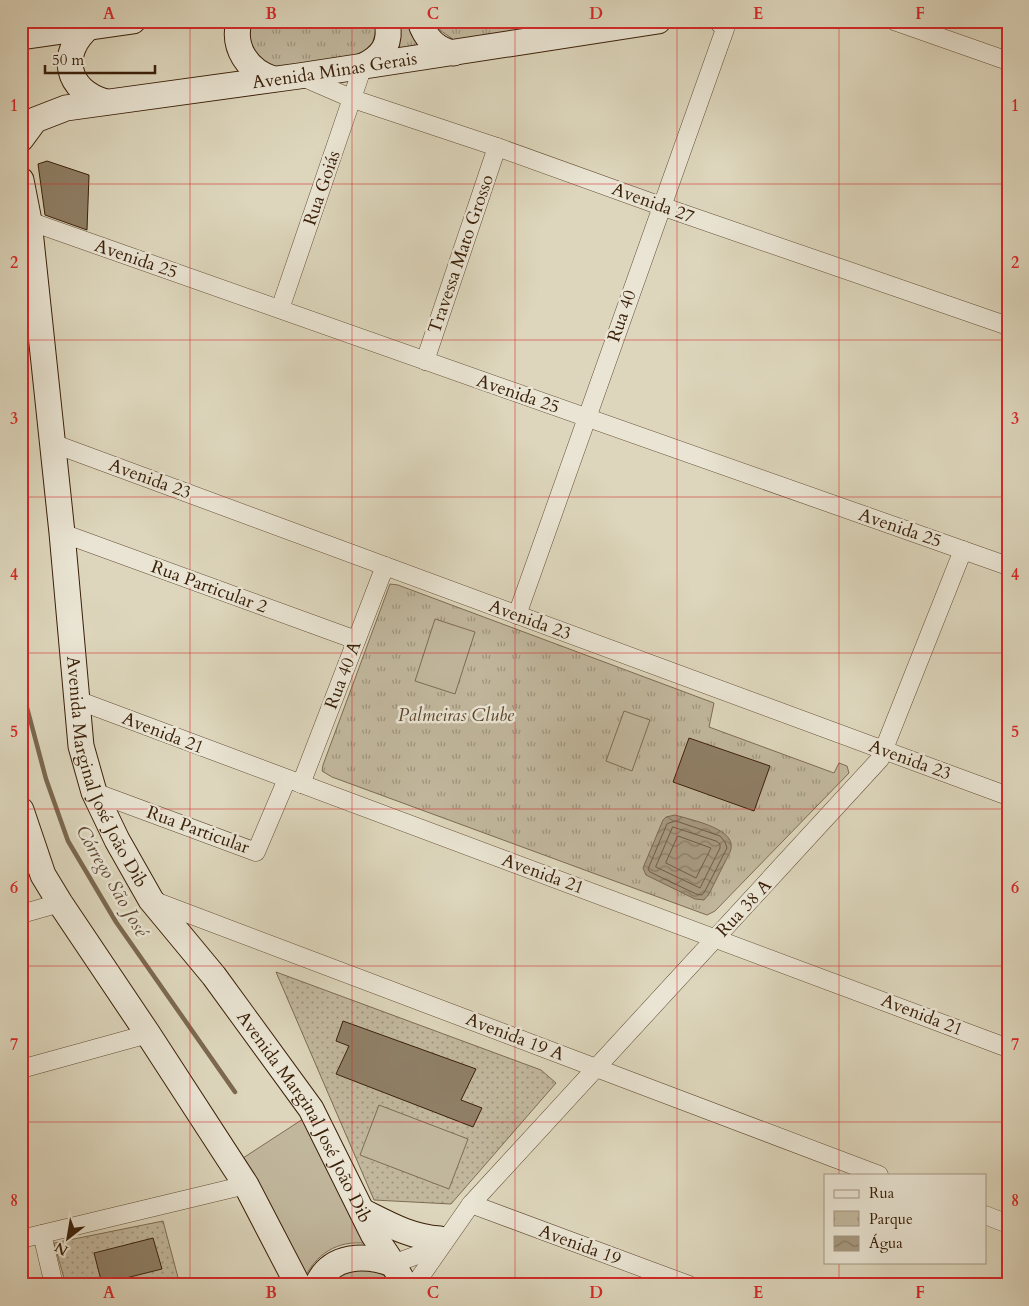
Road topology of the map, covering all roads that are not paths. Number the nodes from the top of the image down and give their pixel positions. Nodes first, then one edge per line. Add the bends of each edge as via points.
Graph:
1 (133, 21) edge
2 (239, 21) edge
3 (387, 21) edge
4 (420, 21) edge
5 (658, 21) edge
6 (717, 21) edge
7 (894, 21) edge
8 (90, 24) edge
9 (21, 37) edge
10 (454, 52) junction
11 (1008, 61) edge
12 (363, 66) junction
13 (299, 76) junction
14 (273, 79) junction
15 (353, 99) junction
16 (106, 102) junction
17 (21, 138) edge
18 (497, 147) junction
19 (21, 180) edge
20 (661, 206) junction
21 (25, 219) edge
22 (280, 309) junction
23 (1008, 326) edge
24 (425, 361) junction
25 (586, 418) junction
26 (52, 443) junction
27 (62, 533) junction
28 (962, 550) junction
29 (385, 566) junction
30 (1008, 566) edge
31 (517, 615) junction
32 (356, 640) junction
33 (77, 700) junction
34 (883, 750) junction
35 (294, 781) junction
36 (94, 792) junction
37 (1008, 796) edge
38 (21, 810) edge
39 (151, 900) junction
40 (60, 903) junction
41 (21, 914) edge
42 (716, 938) junction
43 (148, 1034) junction
44 (1008, 1048) edge
45 (596, 1068) junction
46 (21, 1070) edge
47 (876, 1174) edge
48 (246, 1185) junction
49 (471, 1204) junction
50 (362, 1211) junction
51 (986, 1215) edge
52 (1008, 1224) edge
53 (449, 1231) junction
54 (42, 1234) junction
55 (21, 1239) edge
56 (399, 1274) edge
57 (54, 1285) edge
58 (298, 1285) edge
59 (317, 1285) edge
60 (417, 1285) edge
61 (689, 1285) edge

1 - 8 main road
2 - 14 main road via 238,41 243,56 252,68
3 - 12 main road via 386,46 380,55
4 - 10 main road via 433,44 443,51
5 - 10 main road, Avenida Minas Gerais
6 - 20 street, Rua 40 via 725,29
7 - 11 street
8 - 9 main road
8 - 16 main road via 73,46 71,70 83,92
10 - 12 main road, Avenida Minas Gerais
12 - 13 main road, Avenida Minas Gerais
12 - 15 street, Rua Goiás
13 - 14 main road, Avenida Minas Gerais
13 - 15 street, Avenida 27
14 - 16 main road, Avenida Minas Gerais
15 - 18 street, Avenida 27
15 - 22 street, Rua Goiás
16 - 17 main road, Avenida Minas Gerais via 66,108 35,120
18 - 20 street, Avenida 27
18 - 24 street, Travessa Mato Grosso
19 - 21 main road, Avenida Marginal José João Dib
20 - 23 street, Avenida 27
20 - 25 street, Rua 40
21 - 22 street, Avenida 25
21 - 26 main road, Avenida Marginal José João Dib
22 - 24 street, Avenida 25
24 - 25 street, Avenida 25
25 - 28 street, Avenida 25
25 - 31 street, Rua 40
26 - 27 main road, Avenida Marginal José João Dib
26 - 29 street, Avenida 23
27 - 32 street, Rua Particular 2
27 - 33 main road, Avenida Marginal José João Dib
28 - 30 street, Avenida 25
28 - 34 street, Rua 38 A
29 - 31 street, Avenida 23
29 - 32 street, Rua 40 A
31 - 34 street, Avenida 23
32 - 35 street, Rua 40 A
33 - 35 street, Avenida 21
33 - 36 main road, Avenida Marginal José João Dib via 81,746
34 - 37 street, Avenida 23
34 - 42 street, Rua 38 A via 880,759
35 - 36 street, Rua Particular via 256,852
35 - 42 street, Avenida 21
36 - 39 main road, Avenida Marginal José João Dib
38 - 40 main road via 43,875
39 - 45 street, Avenida 19 A
39 - 50 main road, Avenida Marginal José João Dib via 214,976 311,1110
40 - 41 street
40 - 43 main road
42 - 44 street, Avenida 21
42 - 45 street, Rua 38 A
43 - 46 street
43 - 48 main road
45 - 47 street, Avenida 19 A
45 - 49 street, Rua 38 A
48 - 54 street
48 - 58 main road
49 - 53 street, Rua 38 A
49 - 61 street, Avenida 19
50 - 53 main road via 422,1238
50 - 56 main road, Avenida Marginal José João Dib
51 - 52 street
53 - 56 street, Rua 38 A
53 - 60 street, Rua 38 A
54 - 55 street
54 - 57 street
56 - 59 main road via 381,1260 355,1257 330,1267

